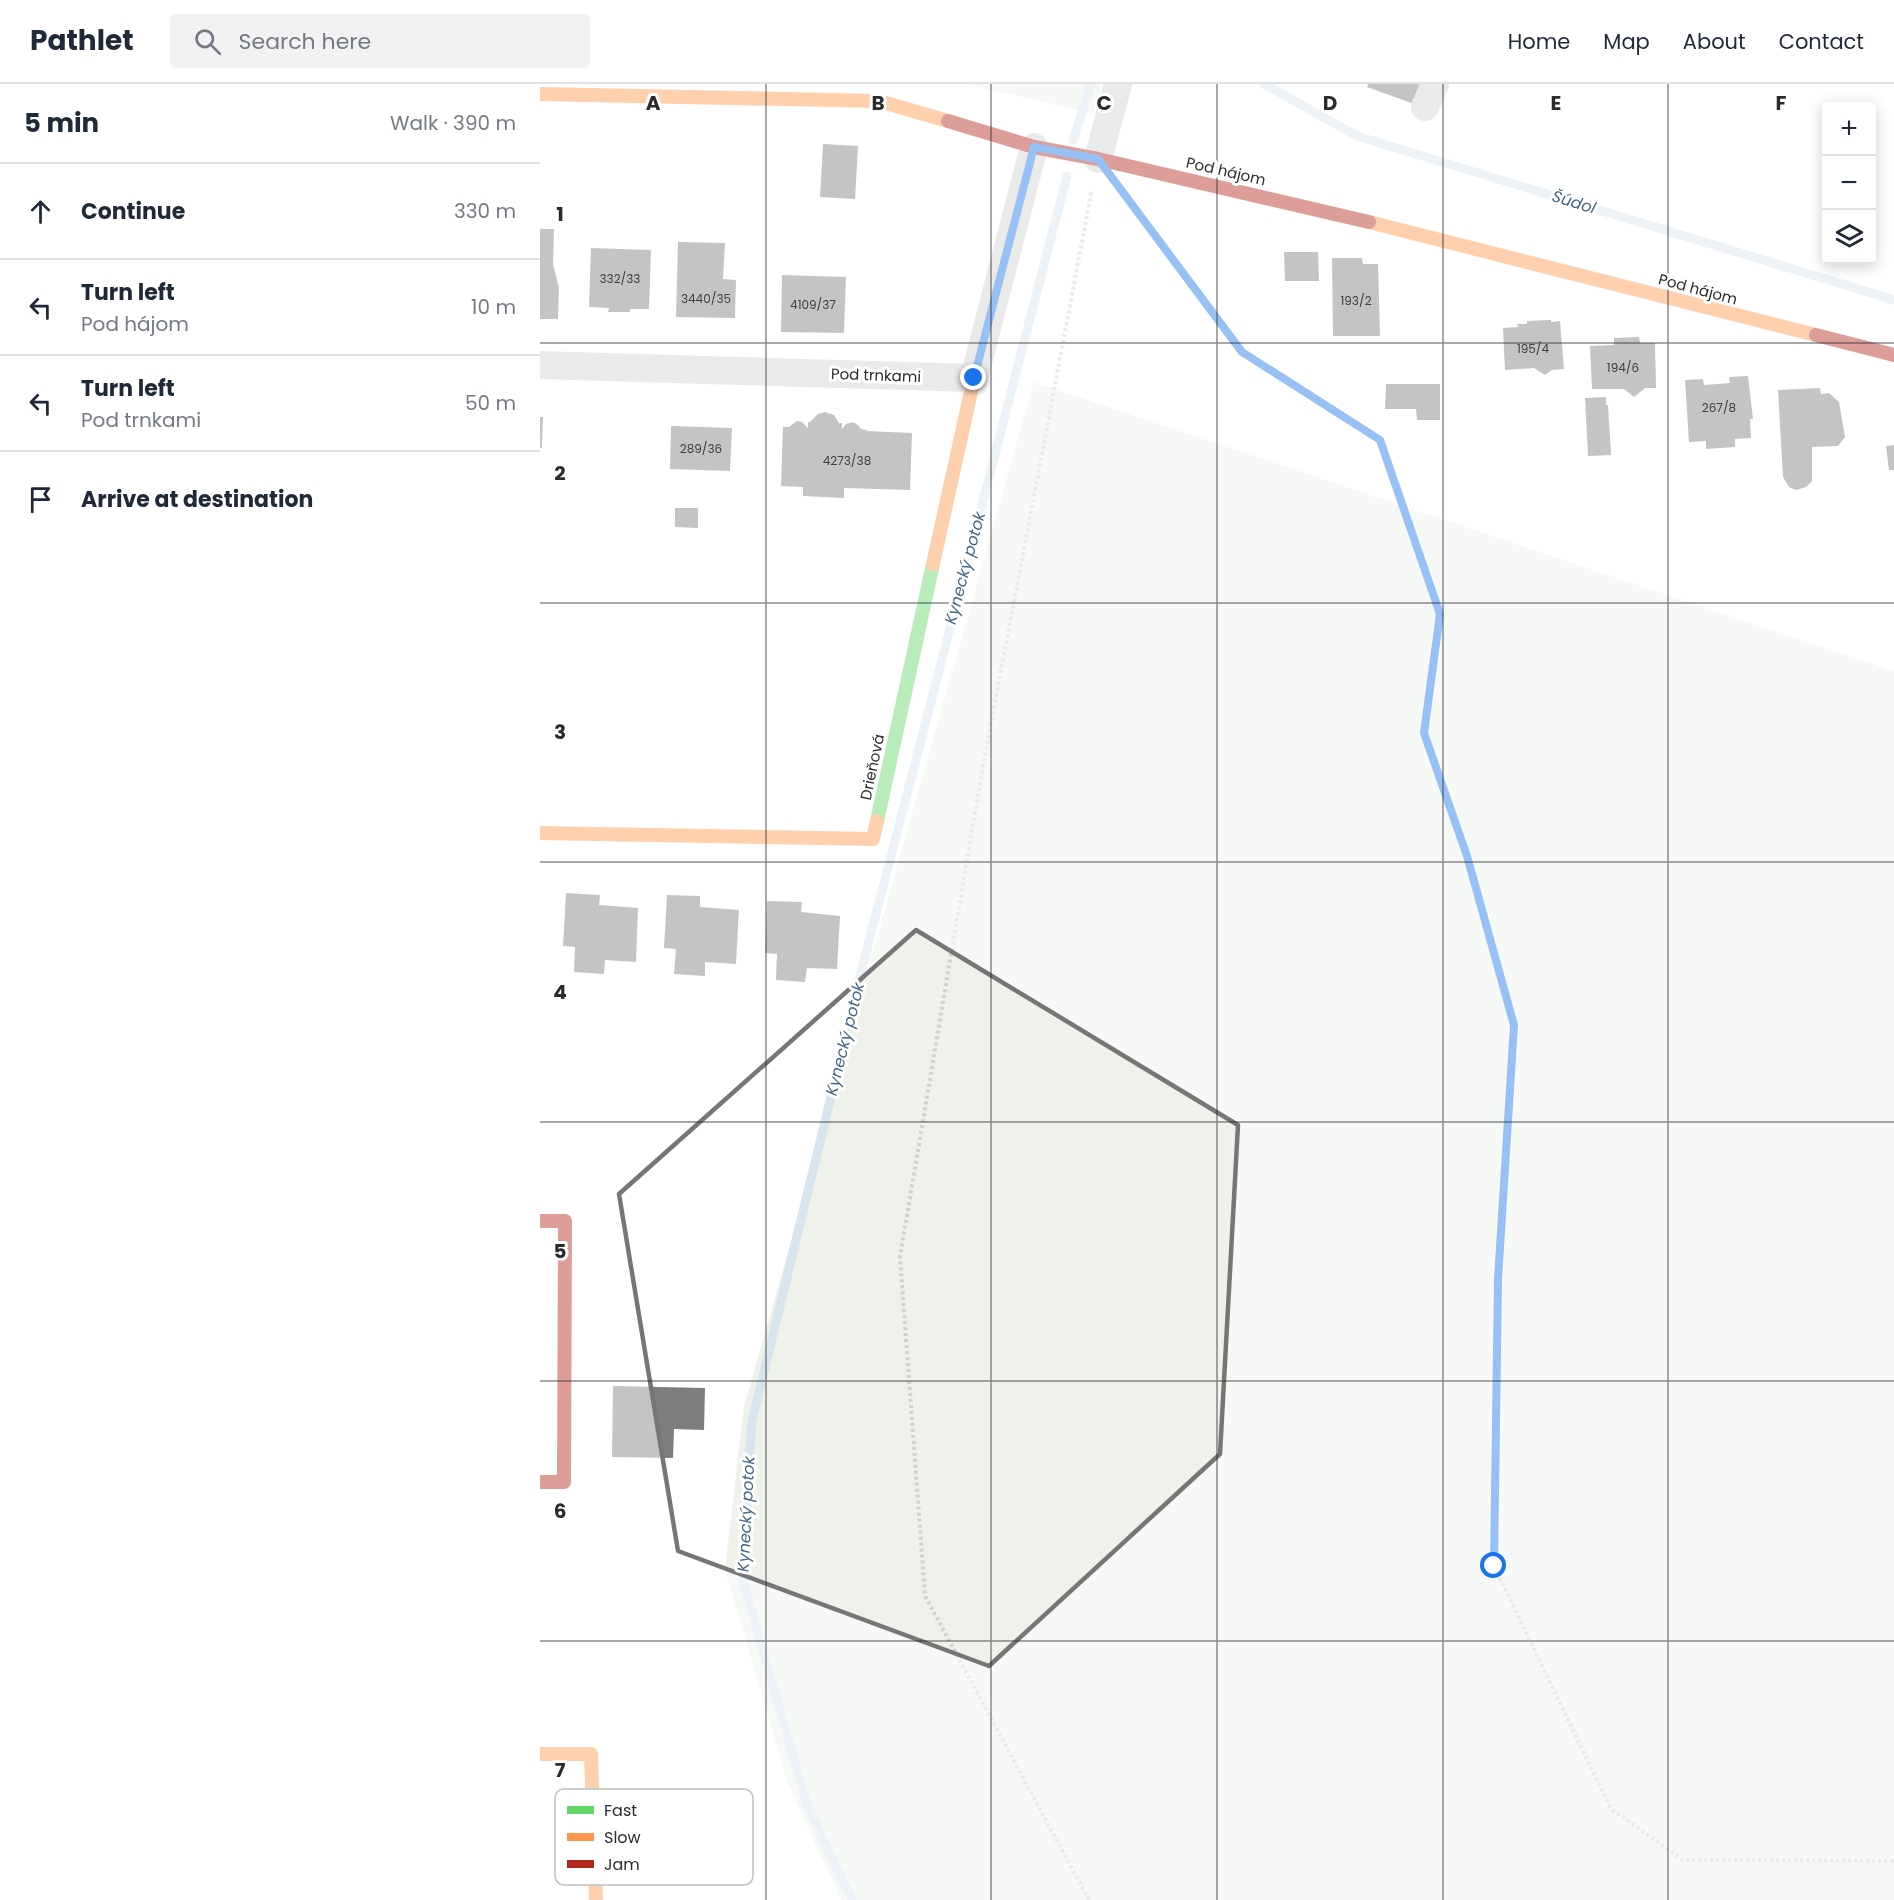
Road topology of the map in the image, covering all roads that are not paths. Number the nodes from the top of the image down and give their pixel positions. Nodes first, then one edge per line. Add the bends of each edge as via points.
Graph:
1 (1118, 84) edge
2 (540, 94) edge
3 (1034, 147) junction
4 (1098, 159) junction
5 (1894, 355) edge
6 (540, 365) edge
7 (974, 378) junction
8 (540, 833) edge
9 (540, 1221) edge
10 (540, 1482) edge
11 (540, 1754) edge
12 (592, 1789) edge
13 (595, 1885) edge
14 (596, 1900) edge

1 - 4 street
2 - 3 street, Pod hájom via 879,101
3 - 4 street, Pod hájom
3 - 7 street
4 - 5 street, Pod hájom via 1412,232
6 - 7 street, Pod trnkami
7 - 8 street, Drieňová via 873,839
9 - 10 street via 565,1221 564,1482
11 - 12 street via 591,1754
13 - 14 street

